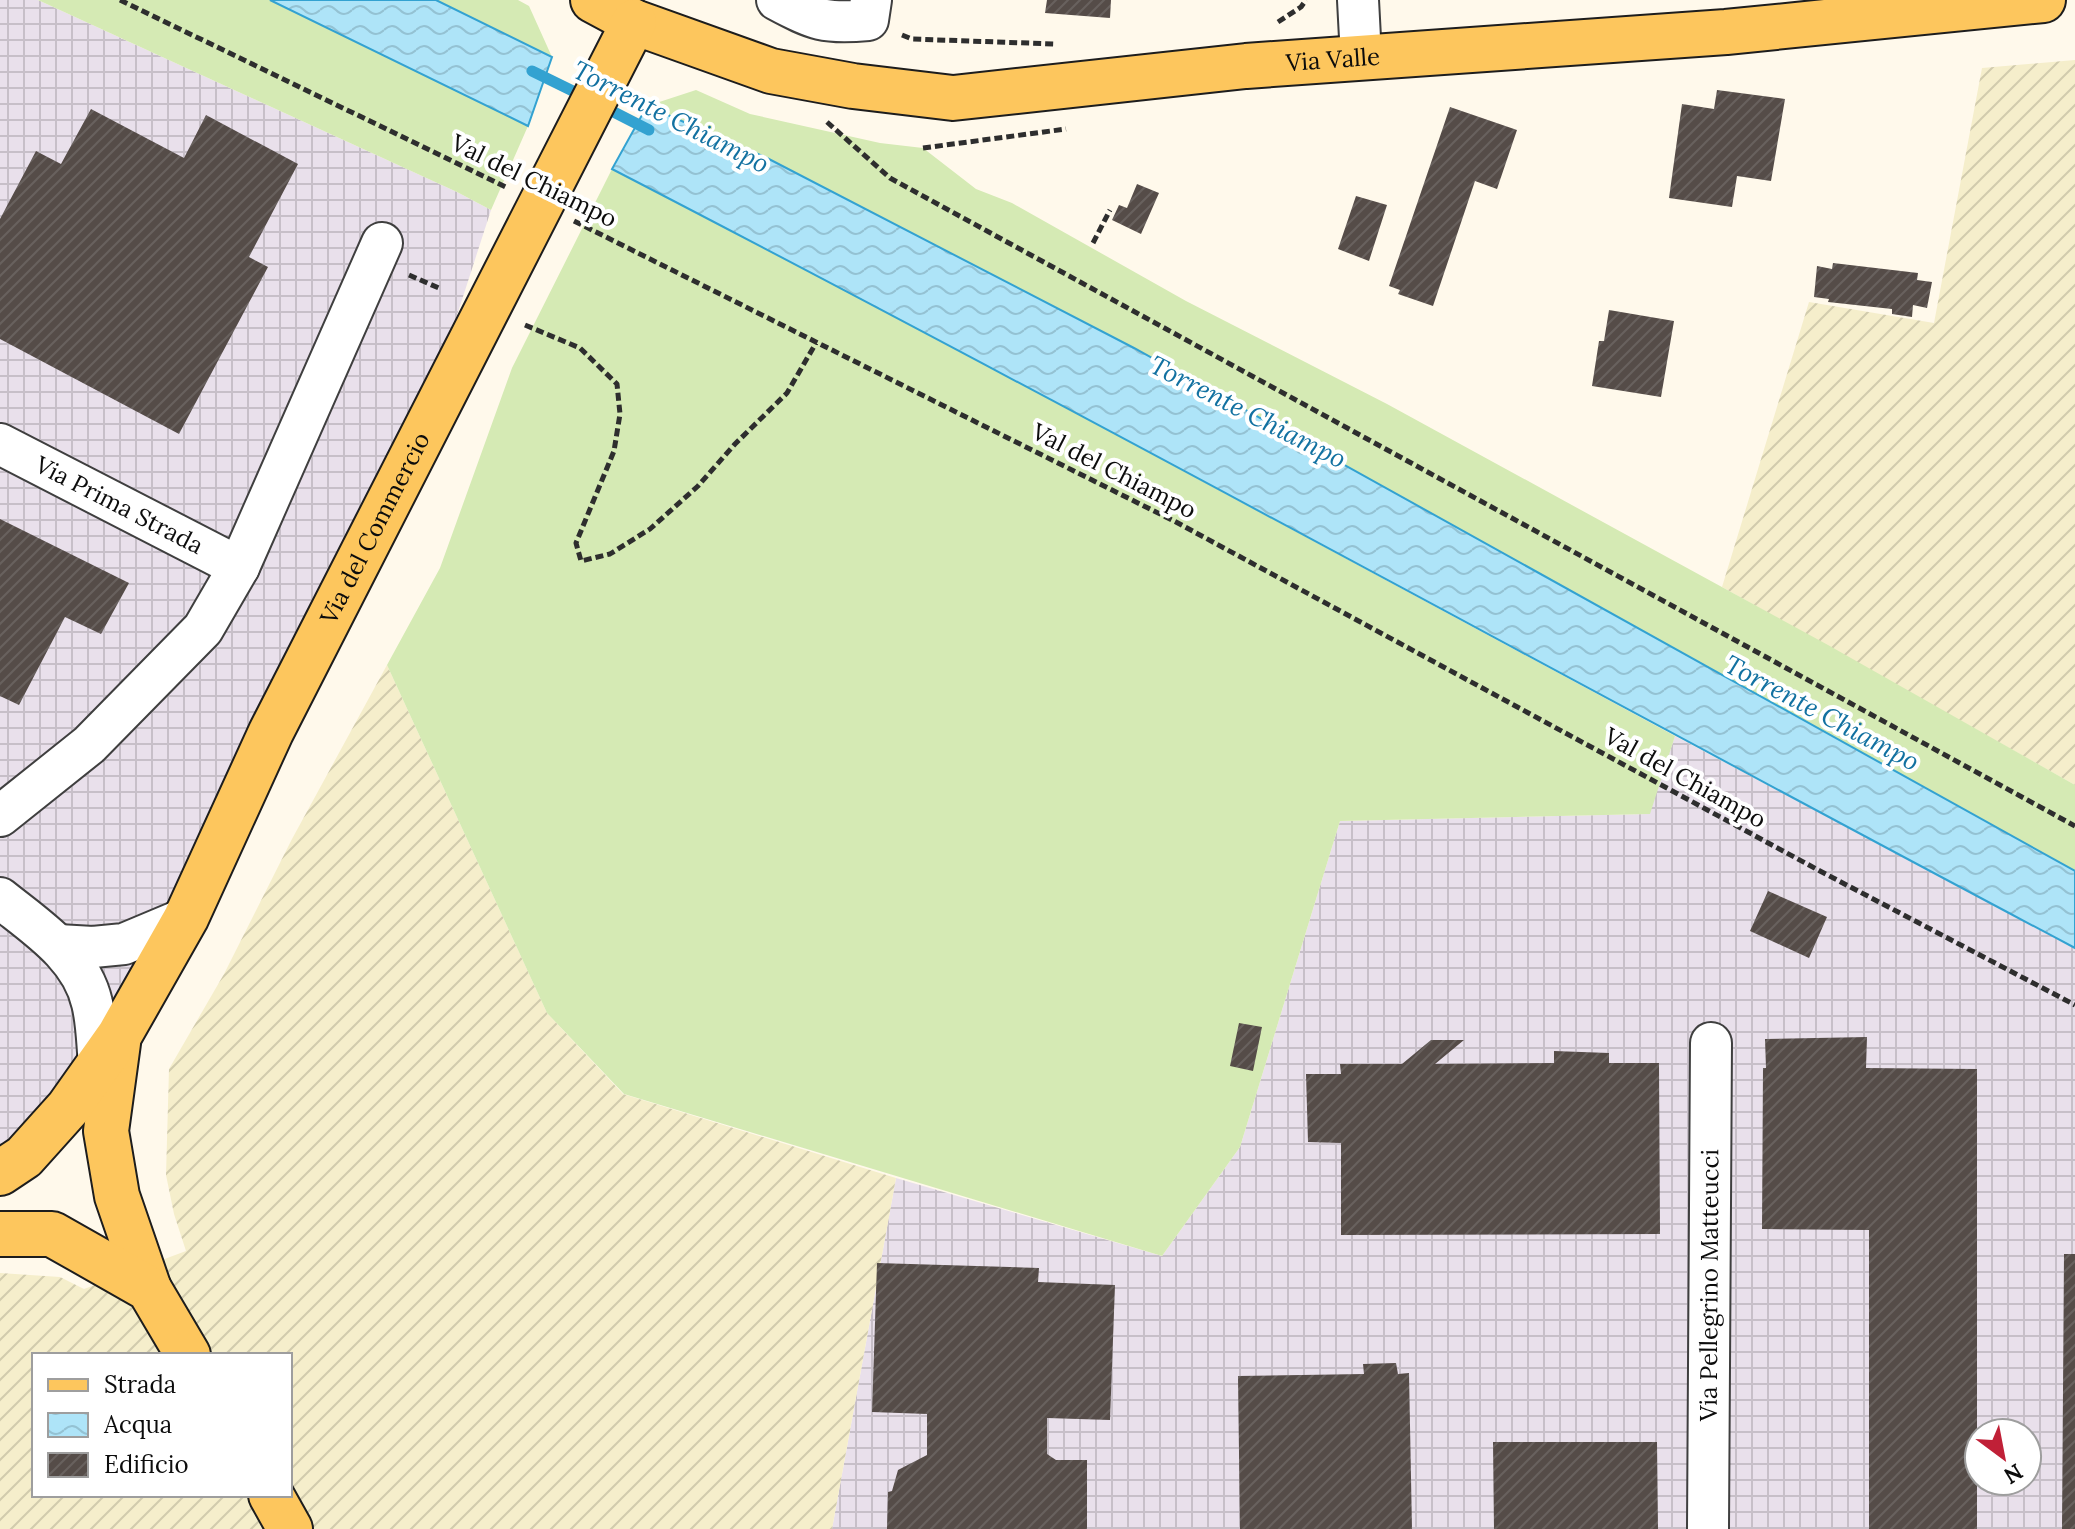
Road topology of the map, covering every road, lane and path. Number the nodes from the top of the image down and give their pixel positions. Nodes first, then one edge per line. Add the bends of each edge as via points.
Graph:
1 (120, 0) edge
2 (593, 0) edge
3 (777, 0) edge
4 (1306, 0) edge
5 (1358, 0) edge
6 (2043, 0) edge
7 (1926, 6) edge
8 (870, 10) edge
9 (634, 22) junction
10 (1267, 30) dead end
11 (1056, 44) dead end
12 (1361, 57) junction
13 (819, 114) dead end
14 (539, 203) junction
15 (1110, 210) dead end
16 (382, 243) dead end
17 (1093, 243) dead end
18 (525, 325) dead end
19 (816, 343) junction
20 (0, 444) edge
21 (239, 567) junction
22 (0, 816) edge
23 (2075, 826) edge
24 (0, 898) edge
25 (186, 918) junction
26 (58, 945) junction
27 (2075, 1005) edge
28 (1711, 1043) dead end
29 (109, 1050) junction
30 (0, 1173) edge
31 (0, 1234) edge
32 (149, 1289) junction
33 (187, 1353) edge
34 (272, 1497) edge
35 (290, 1529) edge
36 (1708, 1529) edge

1 - 14 path, Val del Chiampo
2 - 9 main road, Via Valle
3 - 8 street via 809,18 836,23
4 - 10 path
5 - 12 street
6 - 7 main road, Via Valle
7 - 12 main road, Via Valle via 1726,32
8 - 11 path via 912,39
9 - 12 main road, Via Valle via 771,71 953,98
9 - 14 main road, Via del Commercio
13 - 23 path via 890,178
14 - 19 path, Val del Chiampo
14 - 25 main road, Via del Commercio via 271,732
15 - 17 path
16 - 21 street
18 - 19 path via 580,348 617,384 620,414 614,451 576,543 581,561 610,554 650,529 698,486 787,393
19 - 27 path, Val del Chiampo via 1176,522
20 - 21 street, Via Prima Strada
21 - 22 street via 203,629 89,745
24 - 26 street
25 - 26 street via 124,944
25 - 29 main road, Via del Commercio
26 - 29 street via 77,968
28 - 36 street, Via Pellegrino Matteucci
29 - 30 main road, Via del Commercio via 68,1108 24,1157
29 - 32 main road via 106,1131 117,1196
31 - 32 main road via 52,1234
32 - 33 main road
34 - 35 main road

